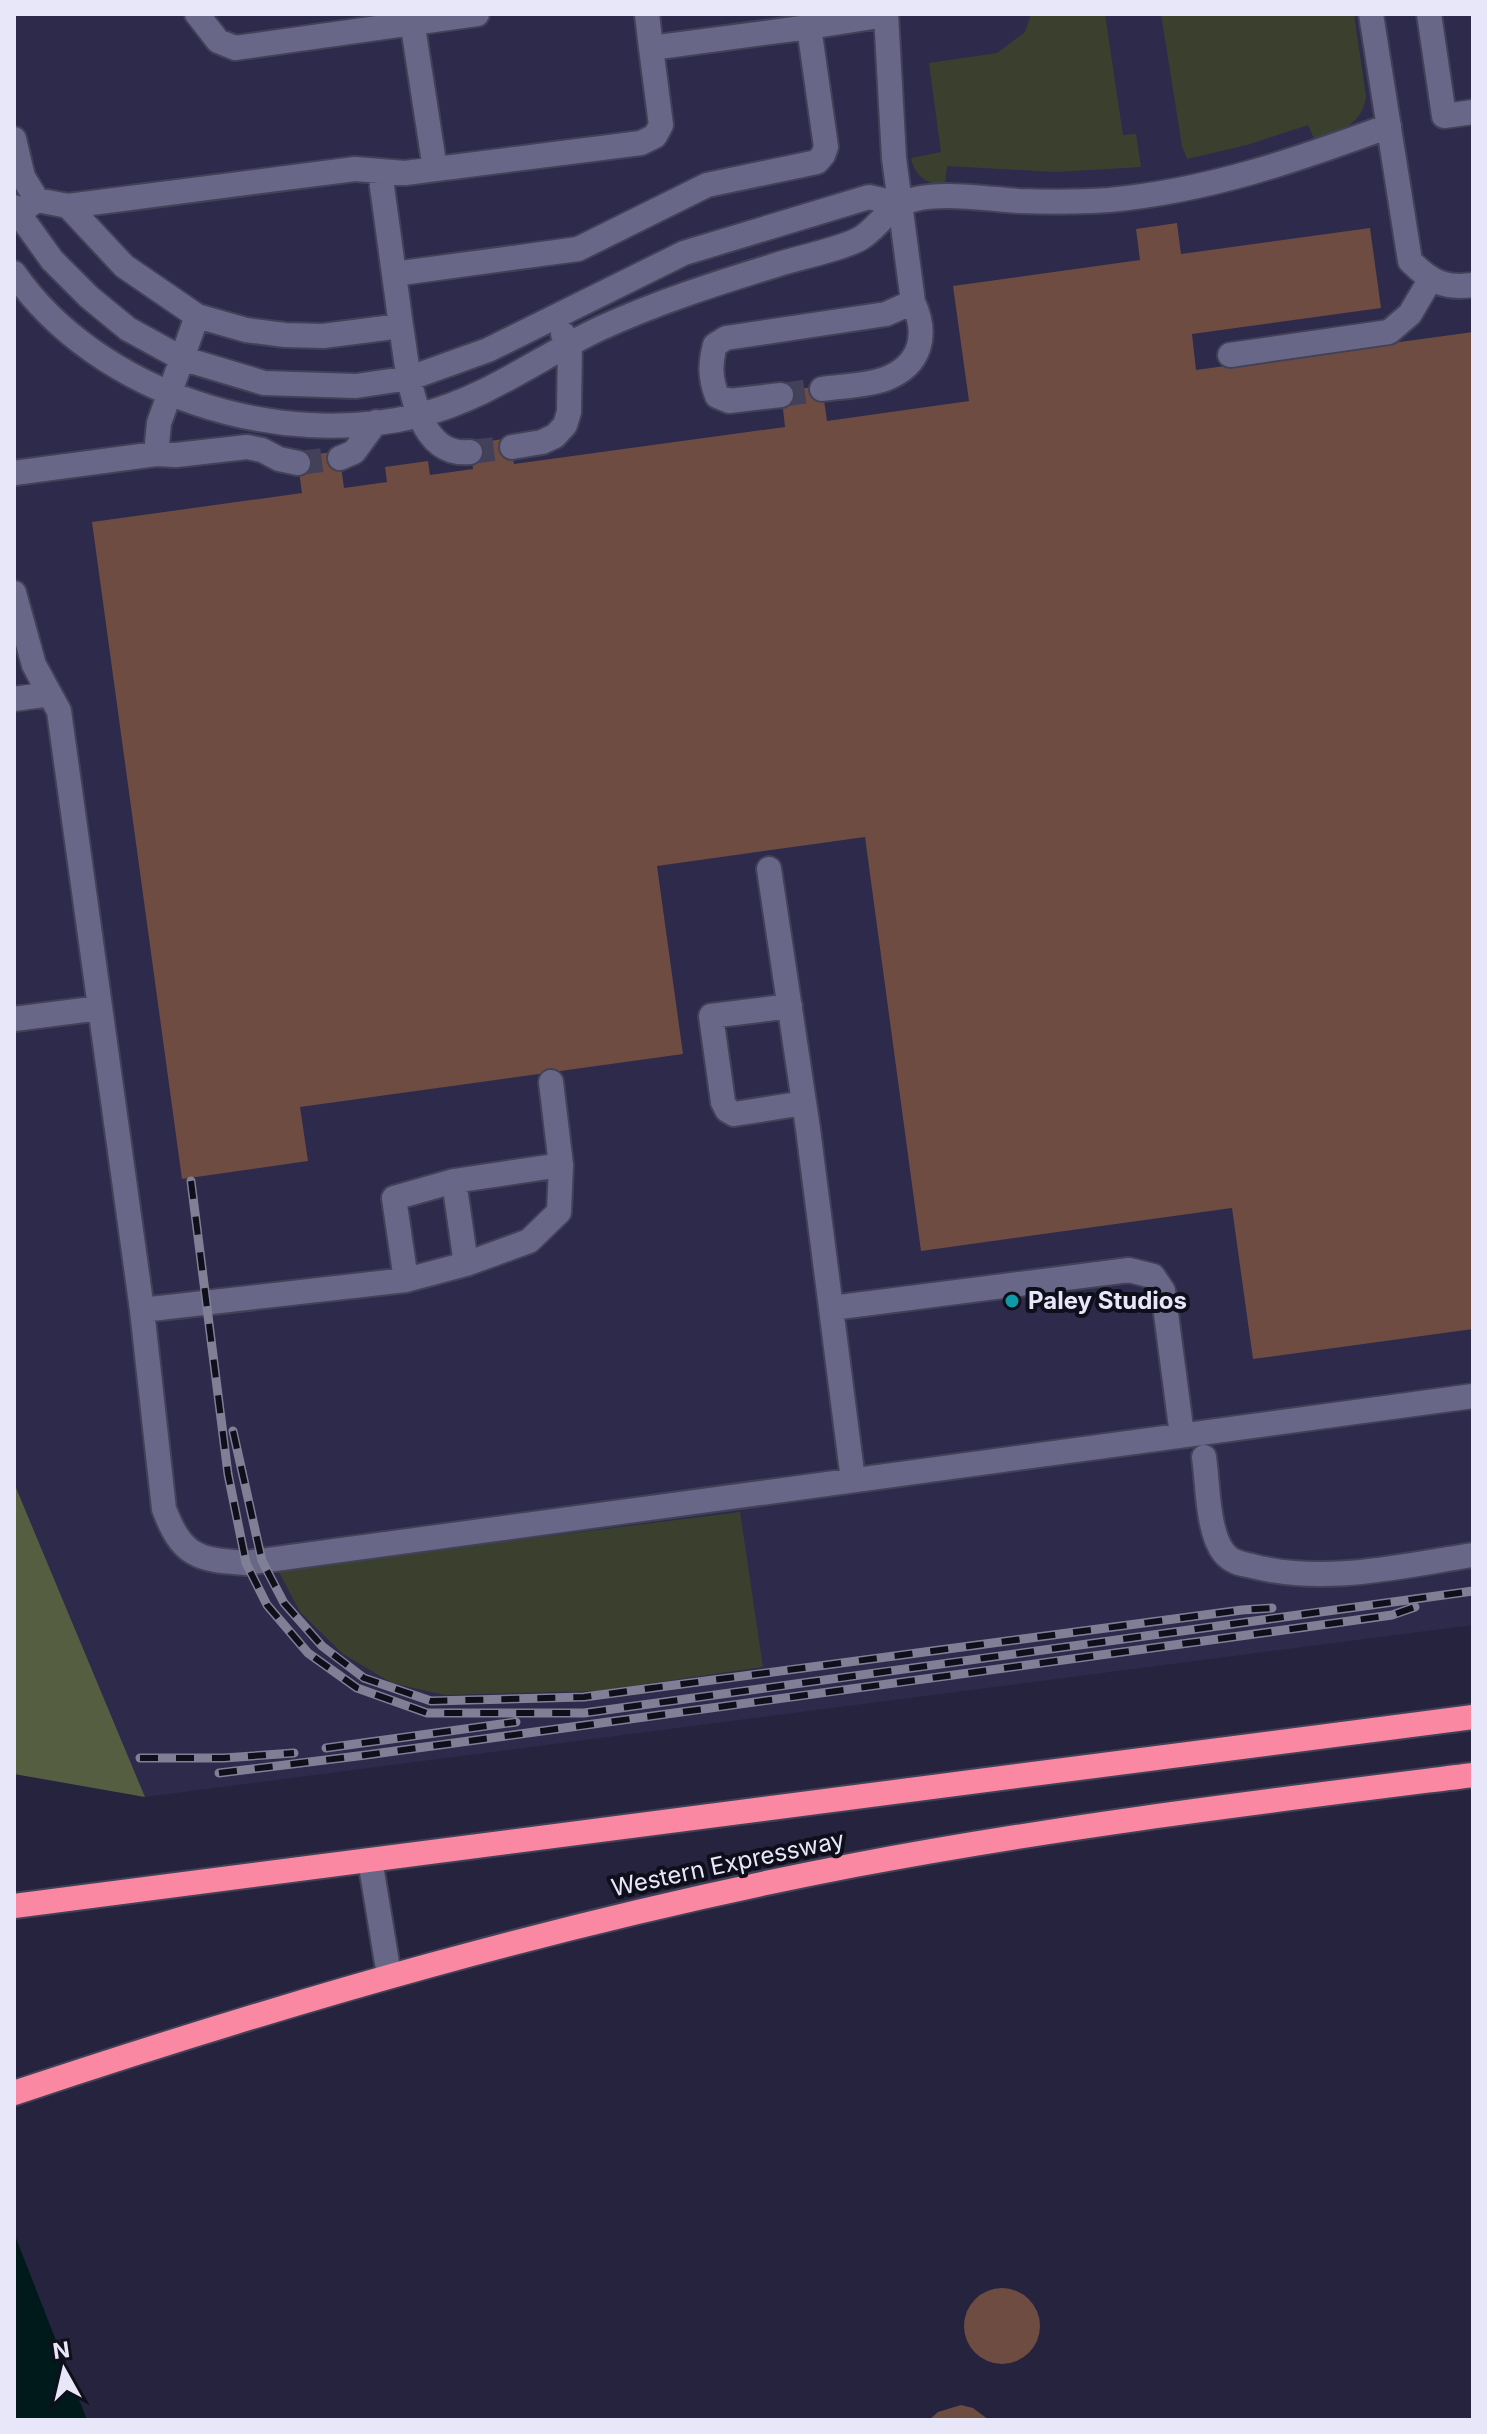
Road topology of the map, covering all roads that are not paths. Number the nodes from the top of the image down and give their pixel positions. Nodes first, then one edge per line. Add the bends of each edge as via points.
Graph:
1 (197, 14) edge
2 (477, 14) edge
3 (647, 14) edge
4 (1371, 14) edge
5 (1429, 14) edge
6 (886, 15) edge
7 (412, 18) edge
8 (809, 27) junction
9 (651, 48) junction
10 (1473, 112) edge
11 (1389, 126) junction
12 (14, 139) edge
13 (435, 169) junction
14 (380, 172) junction
15 (900, 204) junction
16 (68, 206) junction
17 (21, 209) edge
18 (679, 256) junction
19 (14, 273) edge
20 (394, 274) junction
21 (1430, 280) junction
22 (1473, 285) edge
23 (683, 295) junction
24 (913, 302) junction
25 (197, 316) junction
26 (542, 324) junction
27 (401, 326) junction
28 (570, 344) junction
29 (1230, 355) dead end
30 (181, 358) junction
31 (410, 378) junction
32 (822, 389) tunnel mouth
33 (168, 393) junction
34 (781, 395) tunnel mouth
35 (420, 415) junction
36 (376, 422) junction
37 (512, 447) tunnel mouth
38 (470, 452) tunnel mouth
39 (156, 454) junction
40 (340, 458) tunnel mouth
41 (298, 463) tunnel mouth
42 (14, 473) edge
43 (14, 593) edge
44 (50, 694) junction
45 (14, 699) edge
46 (769, 869) dead end
47 (790, 1006) junction
48 (100, 1008) junction
49 (14, 1019) edge
50 (551, 1082) dead end
51 (804, 1103) junction
52 (561, 1165) junction
53 (454, 1181) junction
54 (466, 1264) junction
55 (406, 1280) junction
56 (832, 1308) junction
57 (142, 1310) junction
58 (1473, 1396) edge
59 (1182, 1435) junction
60 (1204, 1457) dead end
61 (853, 1480) junction
62 (1473, 1555) edge
63 (1473, 1717) edge
64 (1473, 1775) edge
65 (370, 1860) junction
66 (14, 1906) edge
67 (389, 1975) junction
68 (23, 2090) edge

1 - 7 street via 218,41 235,48
2 - 7 street
3 - 9 street
4 - 11 street
5 - 10 street via 1444,116
6 - 8 street
6 - 15 street
7 - 13 street
8 - 9 street
8 - 20 street via 826,147 817,162 707,185 578,249
9 - 13 street via 661,125 655,136 641,143
11 - 15 street via 1295,161 1159,194 1089,201 934,198
11 - 21 street via 1410,261
12 - 17 street via 23,177
13 - 14 street
14 - 16 street via 355,169
14 - 20 street
15 - 18 street via 869,197
15 - 23 street via 860,239
15 - 24 street
16 - 17 street
16 - 25 street via 124,266
17 - 30 street via 52,260 89,297 128,329
18 - 23 street via 672,271
18 - 26 street
19 - 33 street via 77,339
20 - 27 street
21 - 22 street
21 - 29 street via 1410,314 1389,332
23 - 28 street
24 - 32 street via 922,332 915,356 885,379
24 - 34 street via 886,314 726,338 715,345 711,380 717,396 729,401
25 - 27 street via 285,335
25 - 30 street
26 - 28 street via 562,332
26 - 31 street
27 - 31 street
28 - 35 street via 503,383
28 - 37 street via 565,425 542,442
30 - 31 street via 264,383 356,386
30 - 33 street
31 - 35 street
33 - 36 street via 218,411 273,422
33 - 39 street
35 - 36 street
35 - 38 street via 444,449
36 - 40 street via 354,452
39 - 41 street via 247,447
39 - 42 street
43 - 44 street via 34,665
44 - 45 street
44 - 48 street via 59,711
46 - 47 street
47 - 51 street
47 - 51 street via 711,1016 723,1102 734,1114
48 - 49 street
48 - 57 street
50 - 52 street
51 - 56 street
52 - 53 street
52 - 54 street via 559,1212 529,1241
53 - 54 street
53 - 55 street via 394,1198
54 - 55 street
55 - 57 street
56 - 59 street via 1129,1270 1153,1276 1163,1291
56 - 61 street
57 - 61 street via 164,1509 174,1536 193,1554 220,1561 246,1563
58 - 59 street
59 - 61 street
60 - 62 street via 1214,1533 1224,1554 1235,1562 1292,1574 1335,1575
63 - 65 highway, Western Expressway
64 - 67 highway, Western Expressway via 1122,1820 925,1852 633,1912
65 - 66 highway, Western Expressway
65 - 67 street
67 - 68 highway, Western Expressway

